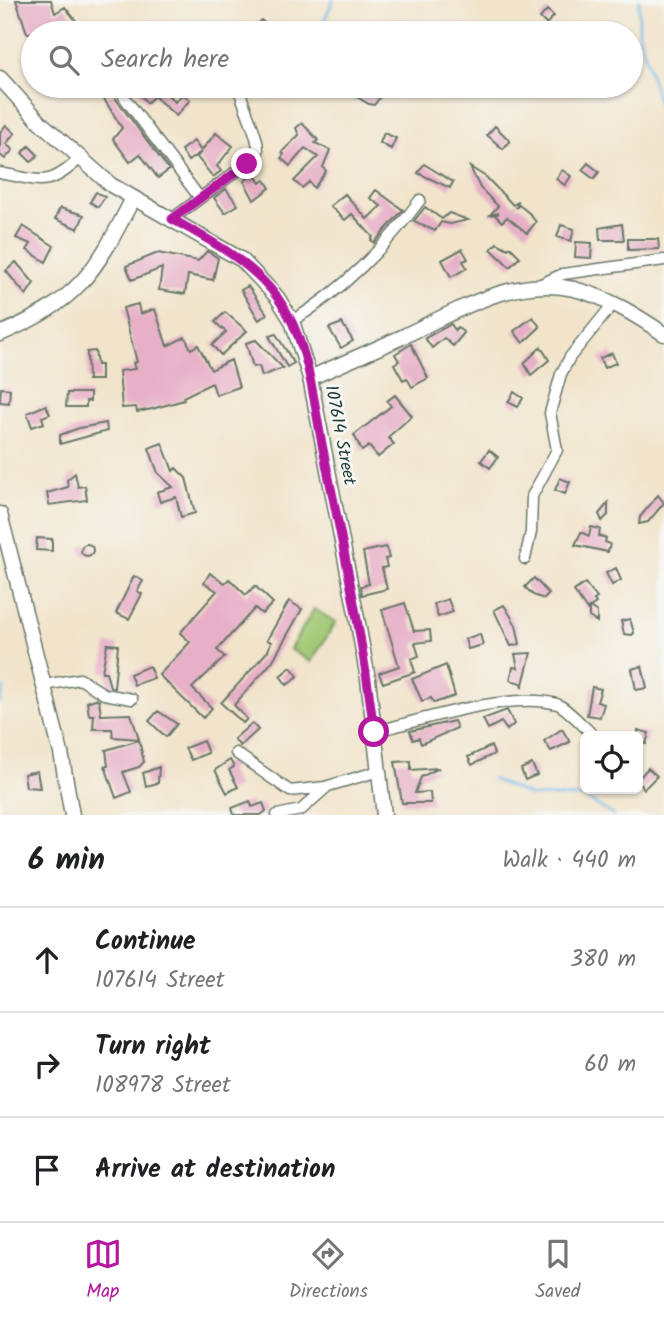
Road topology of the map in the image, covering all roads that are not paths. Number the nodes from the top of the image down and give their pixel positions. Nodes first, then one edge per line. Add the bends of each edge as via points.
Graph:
1 (0, 78) edge
2 (125, 98) edge
3 (240, 98) edge
4 (79, 159) junction
5 (0, 173) edge
6 (199, 197) junction
7 (132, 200) junction
8 (420, 200) dead end
9 (172, 219) junction
10 (664, 260) edge
11 (537, 286) junction
12 (614, 303) junction
13 (292, 321) junction
14 (0, 334) edge
15 (664, 334) edge
16 (310, 378) junction
17 (0, 514) edge
18 (525, 559) dead end
19 (44, 685) junction
20 (132, 699) dead end
21 (588, 731) edge
22 (374, 732) junction
23 (236, 753) dead end
24 (379, 771) junction
25 (328, 786) junction
26 (72, 815) edge
27 (277, 815) edge
28 (384, 815) edge

1 - 4 street, 107614 Street
2 - 6 street
3 - 6 street via 259,152 253,161
4 - 5 street via 48,181
4 - 7 street, 107614 Street
6 - 9 street
7 - 9 street, 107614 Street
7 - 14 street via 98,263 67,297 46,314
8 - 13 street via 395,233 319,304
9 - 13 street, 107614 Street via 242,260 277,297
10 - 11 street via 563,274
11 - 12 street via 572,288
11 - 16 street via 475,302
12 - 15 street
12 - 18 street via 561,374 550,413 557,450 532,496
13 - 16 street, 107614 Street
16 - 22 street, 107614 Street via 357,618
17 - 19 street
19 - 20 street via 80,679 102,694
19 - 26 street
21 - 22 street via 558,704 519,702 487,704
22 - 24 street, 107614 Street
23 - 25 street via 290,791
24 - 25 street
24 - 28 street, 107614 Street
25 - 27 street via 300,810

